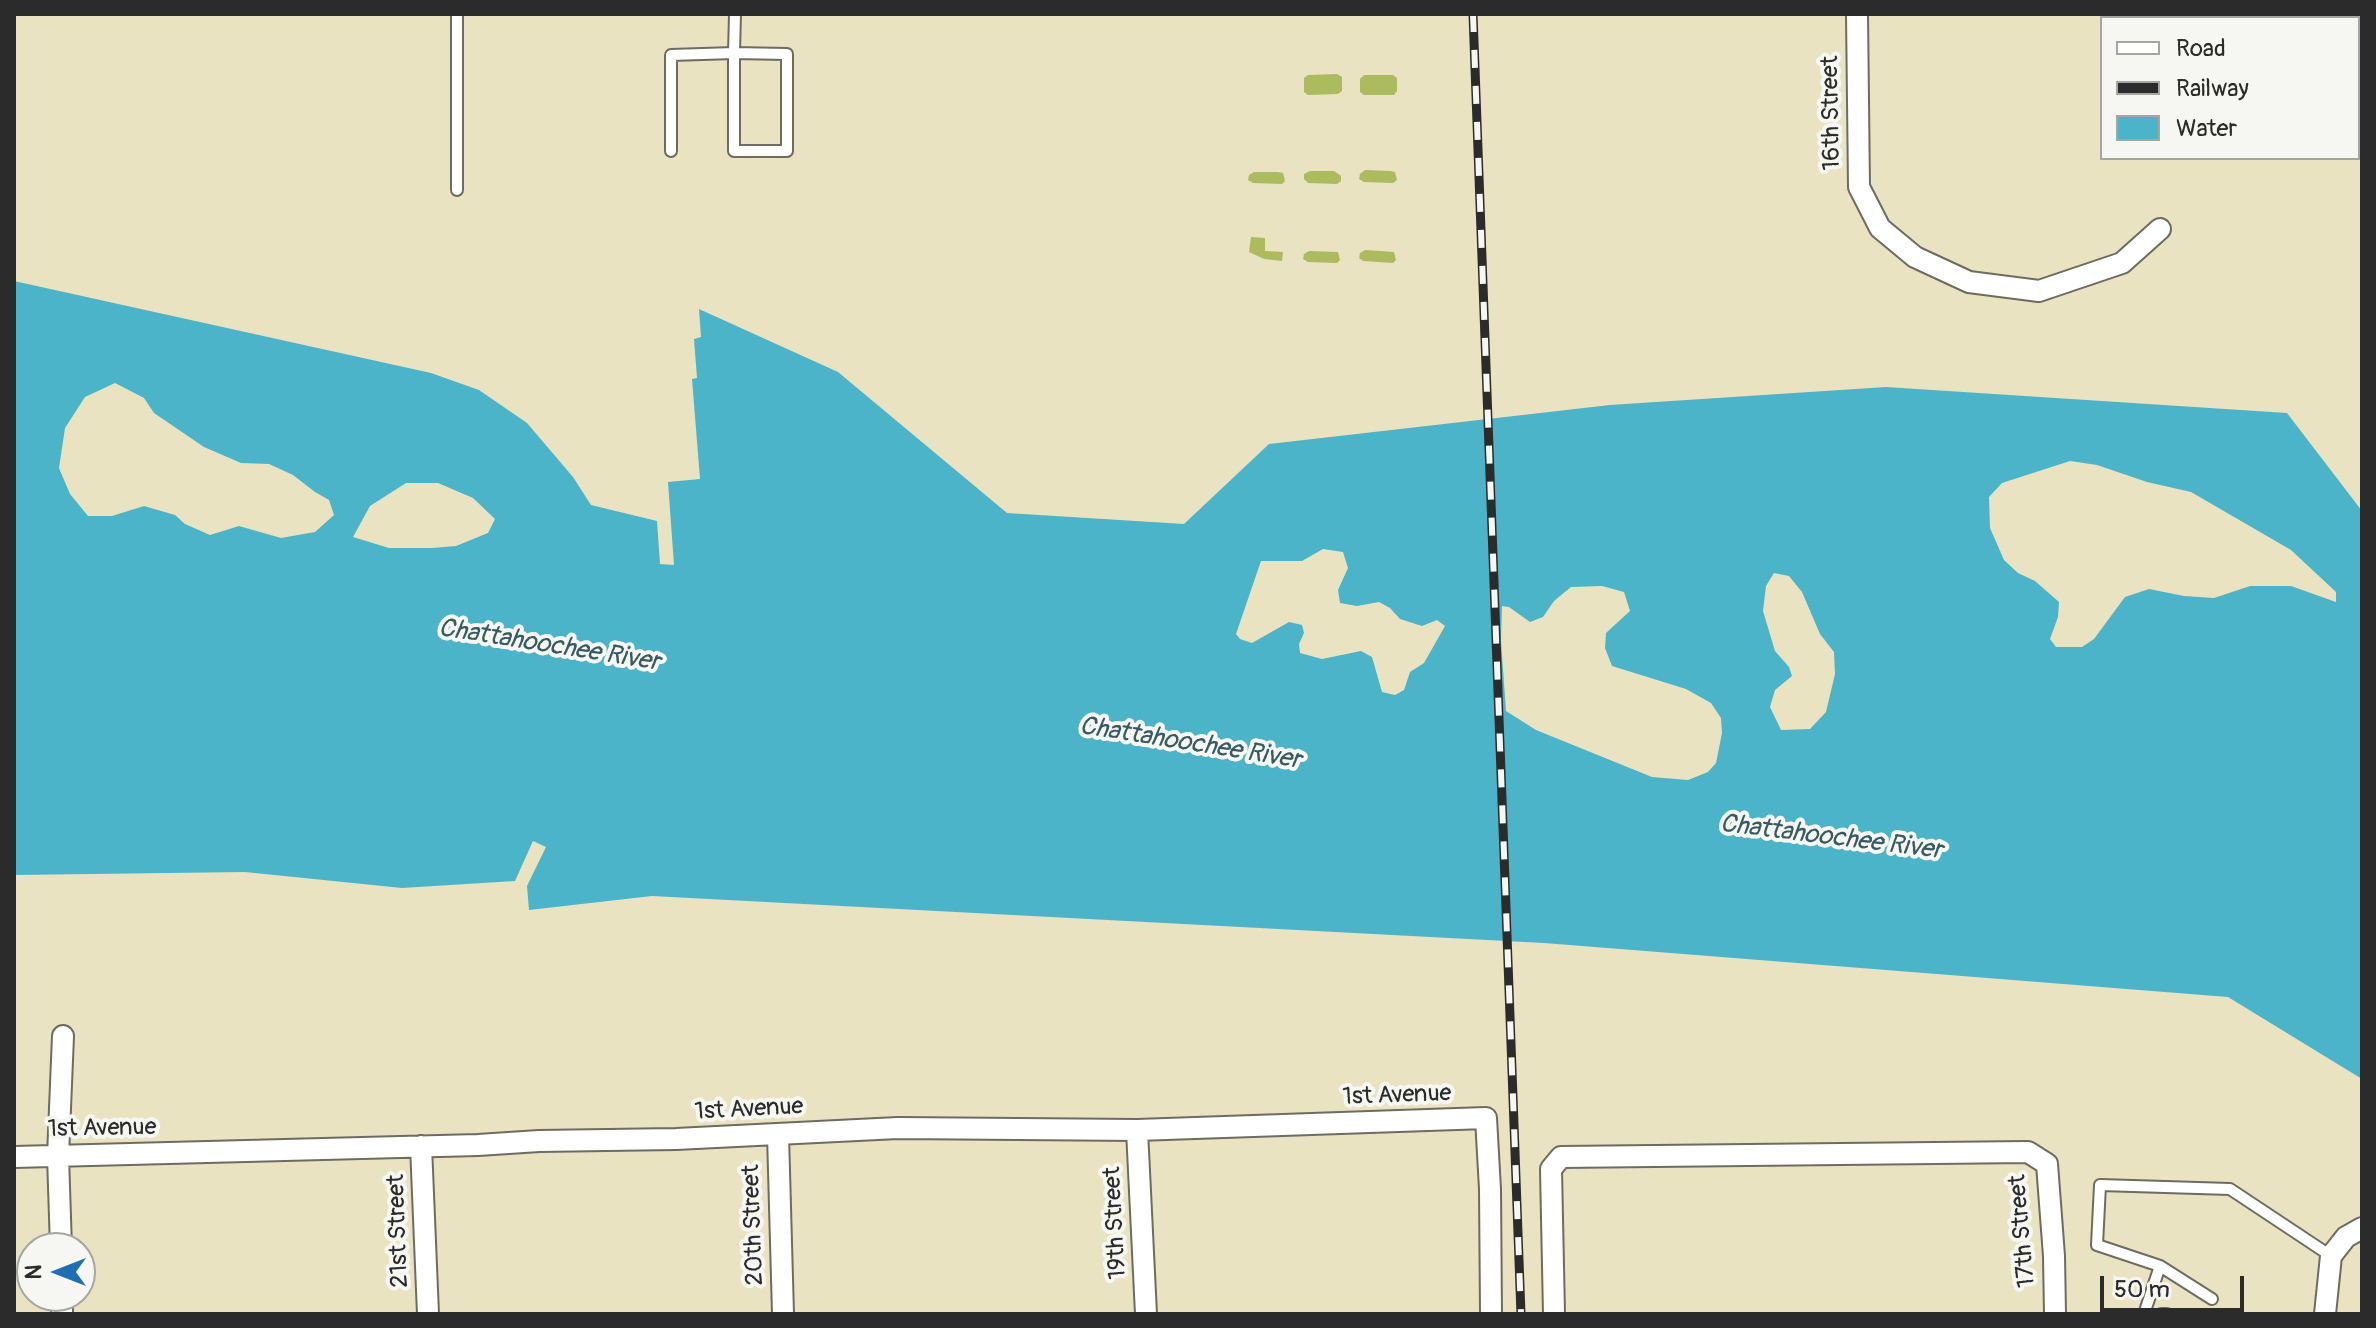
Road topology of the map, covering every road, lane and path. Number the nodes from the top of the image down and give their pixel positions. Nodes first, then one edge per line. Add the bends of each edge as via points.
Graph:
1 (457, 14) edge
2 (735, 14) edge
3 (1857, 14) edge
4 (734, 53) junction
5 (671, 151) dead end
6 (457, 190) dead end
7 (2160, 229) dead end
8 (63, 1036) dead end
9 (1137, 1130) junction
10 (778, 1135) junction
11 (421, 1146) junction
12 (58, 1156) junction
13 (14, 1157) edge
14 (2362, 1228) edge
15 (60, 1232) edge
16 (2331, 1256) junction
17 (2160, 1266) junction
18 (2212, 1299) dead end
19 (428, 1314) edge
20 (783, 1314) edge
21 (1146, 1314) edge
22 (1491, 1314) edge
23 (1554, 1314) edge
24 (2055, 1314) edge
25 (2144, 1314) edge
26 (2325, 1314) edge

1 - 6 lane
2 - 4 lane
3 - 7 street, 16th Street via 1859,187 1880,228 1915,257 1969,282 2039,291 2122,263
4 - 4 lane via 734,151 787,151 787,54
4 - 5 lane via 671,55
8 - 12 street
9 - 10 street, 1st Avenue via 898,1128
9 - 21 street, 19th Street
9 - 22 street, 1st Avenue via 1486,1118
10 - 11 street, 1st Avenue
10 - 20 street, 20th Street
11 - 12 street, 1st Avenue
11 - 19 street, 21st Street
12 - 13 street, 1st Avenue
12 - 15 street
14 - 16 street via 2346,1237
16 - 17 lane via 2230,1189 2100,1185 2097,1245
16 - 26 street
17 - 18 lane
17 - 25 lane
23 - 24 street, 17th Street via 1551,1169 1561,1157 2028,1152 2047,1164

